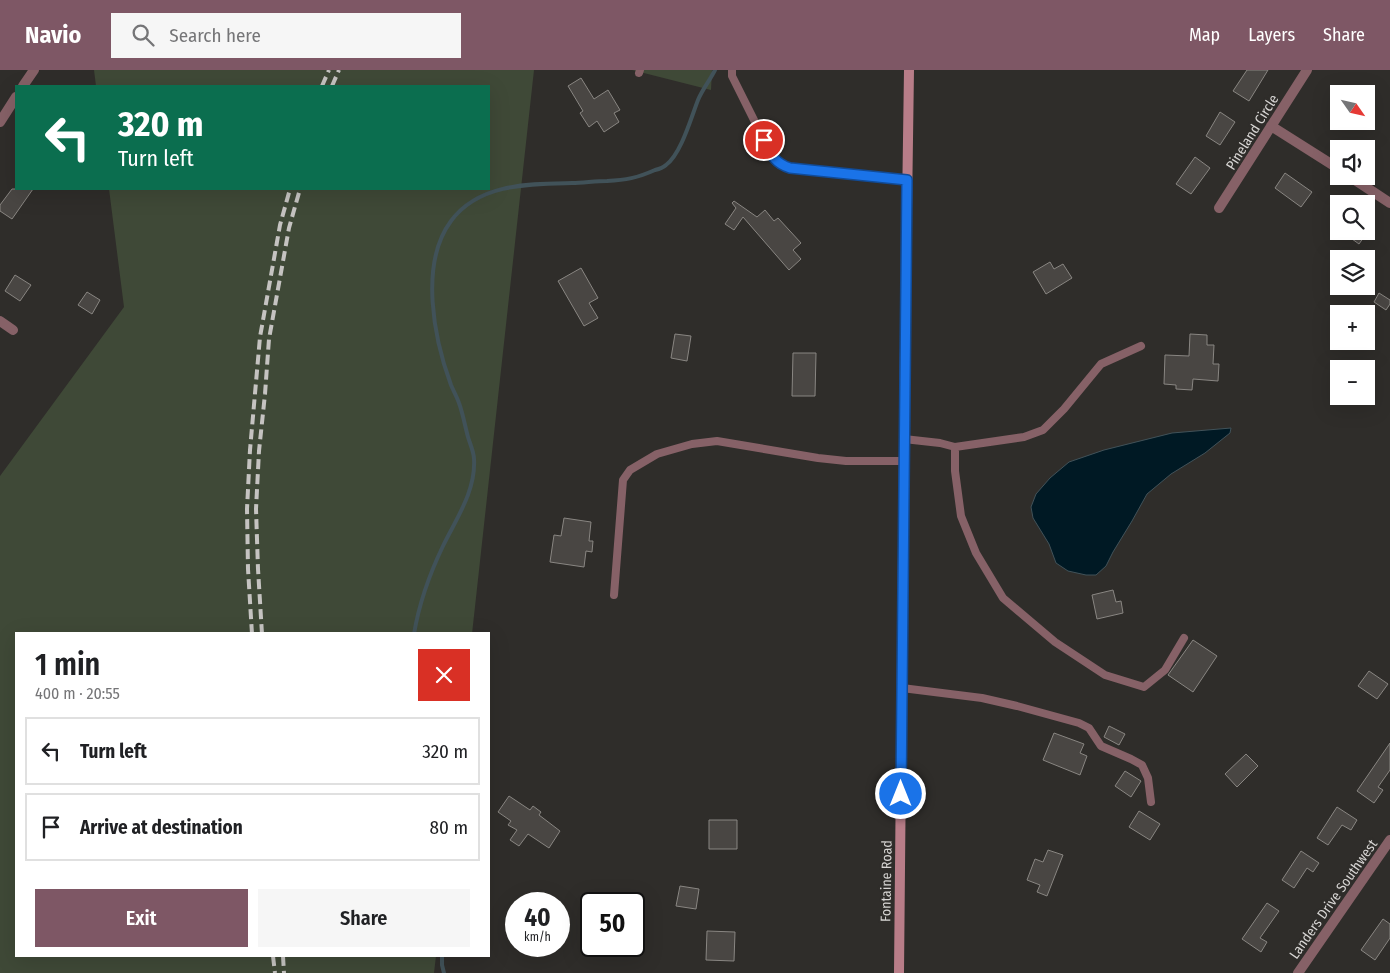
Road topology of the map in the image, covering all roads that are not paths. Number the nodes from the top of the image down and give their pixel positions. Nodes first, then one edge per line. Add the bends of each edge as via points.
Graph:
1 (34, 70) edge
2 (732, 70) edge
3 (908, 70) edge
4 (1308, 70) edge
5 (25, 85) edge
6 (15, 99) edge
7 (0, 122) edge
8 (1271, 126) junction
9 (1330, 163) edge
10 (907, 180) junction
11 (1363, 185) edge
12 (1390, 203) edge
13 (1219, 208) dead end
14 (0, 321) edge
15 (13, 330) dead end
16 (1141, 346) dead end
17 (904, 439) junction
18 (955, 447) junction
19 (904, 461) junction
20 (614, 594) dead end
21 (1184, 638) dead end
22 (902, 688) junction
23 (1151, 802) dead end
24 (1390, 840) edge
25 (899, 973) edge
26 (1298, 973) edge

1 - 5 street
2 - 10 lane via 732,76 772,156 780,165
3 - 10 main road, Fontaine Road
4 - 8 street, Pineland Circle
6 - 7 street
8 - 9 street
8 - 13 street, Pineland Circle
10 - 17 main road, Fontaine Road
11 - 12 street
14 - 15 street
16 - 18 lane via 1100,364 1043,430 1024,437
17 - 18 lane
17 - 19 main road, Fontaine Road
18 - 21 lane via 961,516 976,553 1002,598 1055,642 1105,675 1144,688 1165,670
19 - 20 lane via 837,460 717,440 657,454 630,470 623,480
19 - 22 main road, Fontaine Road
22 - 23 lane via 982,698 1079,723 1089,728 1102,746 1142,765 1148,778
22 - 25 main road, Fontaine Road
24 - 26 street, Landers Drive Southwest

